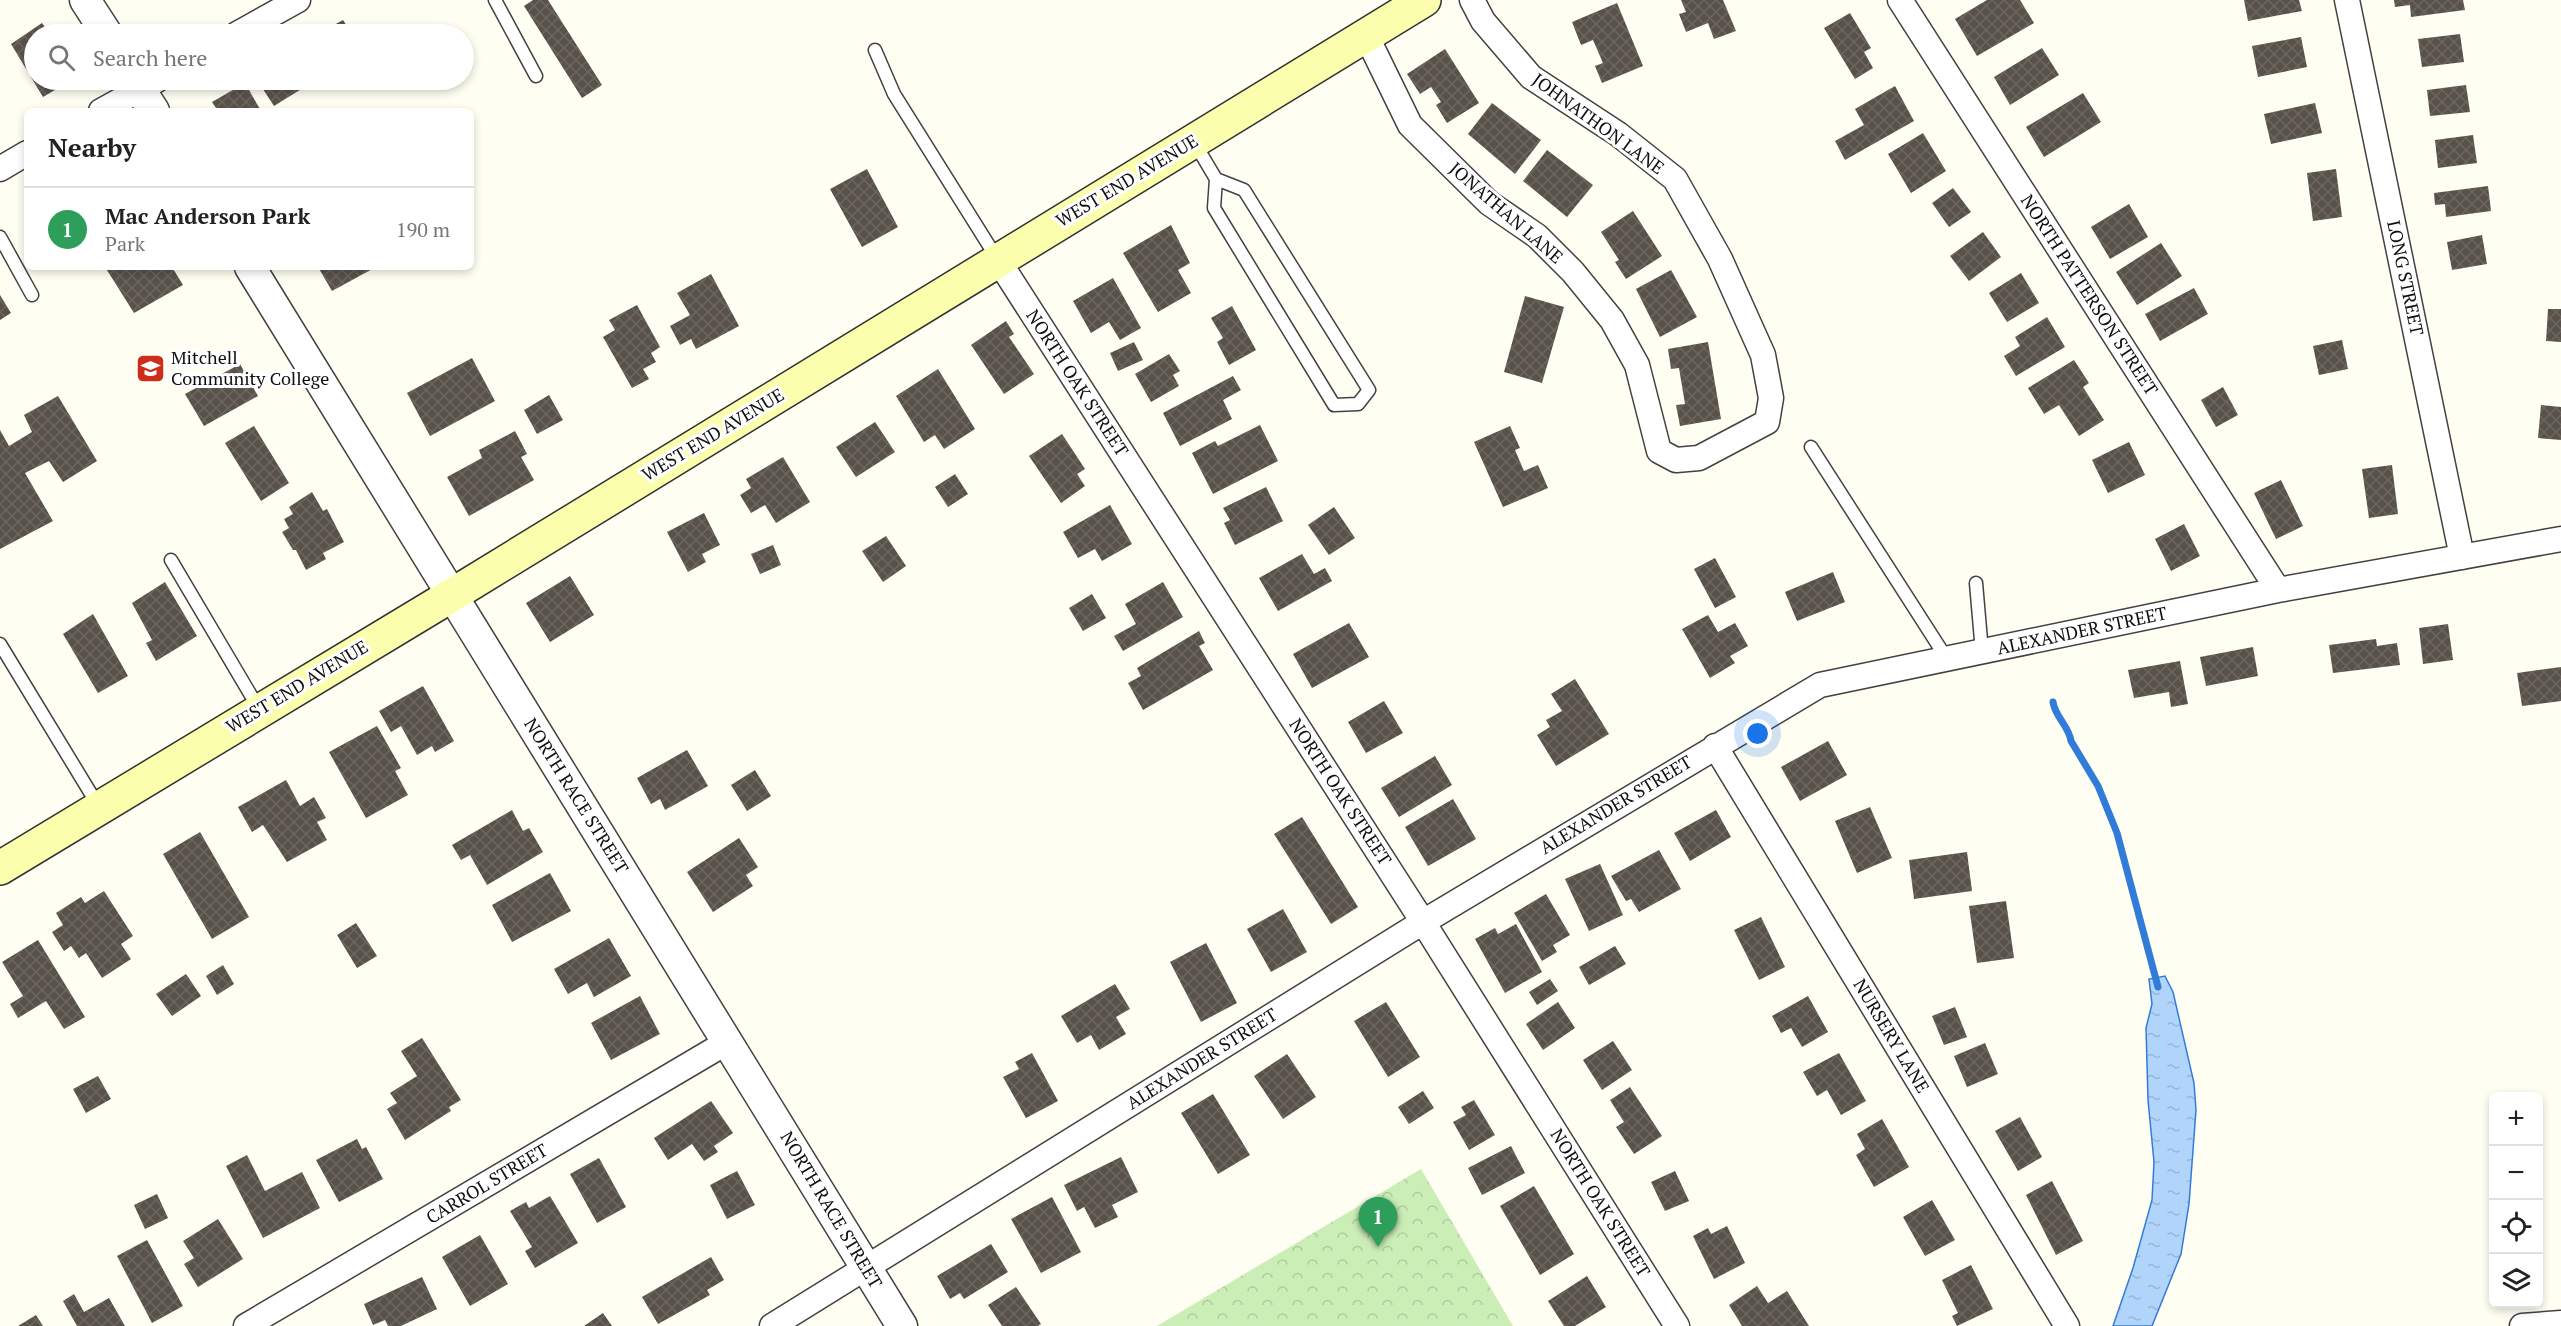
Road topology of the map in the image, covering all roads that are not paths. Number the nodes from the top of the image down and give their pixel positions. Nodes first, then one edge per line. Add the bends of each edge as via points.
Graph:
1 (85, 0) edge
2 (298, 0) edge
3 (495, 0) edge
4 (1424, 0) edge
5 (1472, 0) edge
6 (1900, 0) edge
7 (2347, 0) edge
8 (100, 24) edge
9 (255, 24) edge
10 (1366, 35) junction
11 (875, 50) dead end
12 (536, 76) dead end
13 (146, 90) edge
14 (107, 108) edge
15 (1193, 141) junction
16 (24, 155) edge
17 (0, 169) edge
18 (1216, 179) junction
19 (0, 237) edge
20 (998, 260) junction
21 (252, 270) edge
22 (32, 295) dead end
23 (1746, 319) joint
24 (1811, 447) dead end
25 (2561, 539) edge
26 (2463, 557) junction
27 (171, 560) dead end
28 (1976, 583) dead end
29 (2278, 590) junction
30 (452, 595) junction
31 (0, 644) edge
32 (1982, 652) junction
33 (1947, 659) junction
34 (260, 710) junction
35 (1715, 746) junction
36 (99, 808) junction
37 (0, 868) edge
38 (1423, 922) junction
39 (729, 1041) junction
40 (866, 1268) junction
41 (2561, 1323) edge
42 (246, 1326) edge
43 (772, 1326) edge
44 (902, 1326) edge
45 (1677, 1326) edge
46 (2067, 1326) edge
47 (2522, 1326) edge

1 - 8 street
2 - 9 street
3 - 12 lane
4 - 10 main road, WEST END AVENUE
5 - 23 street, JOHNATHON LANE via 1483,21 1531,77 1618,134 1675,179 1716,250
6 - 29 street, NORTH PATTERSON STREET
7 - 26 street, LONG STREET
10 - 15 main road, WEST END AVENUE
10 - 23 street, JONATHAN LANE via 1410,125 1489,203 1537,236 1612,320 1636,365 1659,451 1676,460 1699,458 1767,422 1771,398 1763,355
11 - 20 lane via 894,94
13 - 14 street
15 - 18 lane
15 - 20 main road, WEST END AVENUE
16 - 17 street
18 - 18 lane via 1214,208 1334,405 1358,404 1369,390 1349,356 1244,190
19 - 22 lane
20 - 30 main road, WEST END AVENUE
20 - 38 street, NORTH OAK STREET
21 - 30 street, NORTH RACE STREET
24 - 33 lane
25 - 26 street, ALEXANDER STREET
26 - 29 street, ALEXANDER STREET
27 - 34 lane
28 - 32 lane
29 - 32 street, ALEXANDER STREET
30 - 34 main road, WEST END AVENUE
30 - 39 street, NORTH RACE STREET
31 - 36 lane
32 - 33 street, ALEXANDER STREET
33 - 35 street, ALEXANDER STREET via 1820,685
34 - 36 main road, WEST END AVENUE
35 - 38 street, ALEXANDER STREET
35 - 46 street, NURSERY LANE
36 - 37 main road, WEST END AVENUE
38 - 40 street, ALEXANDER STREET
38 - 45 street, NORTH OAK STREET
39 - 40 street, NORTH RACE STREET
39 - 42 street, CARROL STREET
40 - 43 street, ALEXANDER STREET
40 - 44 street, NORTH RACE STREET
41 - 47 street

